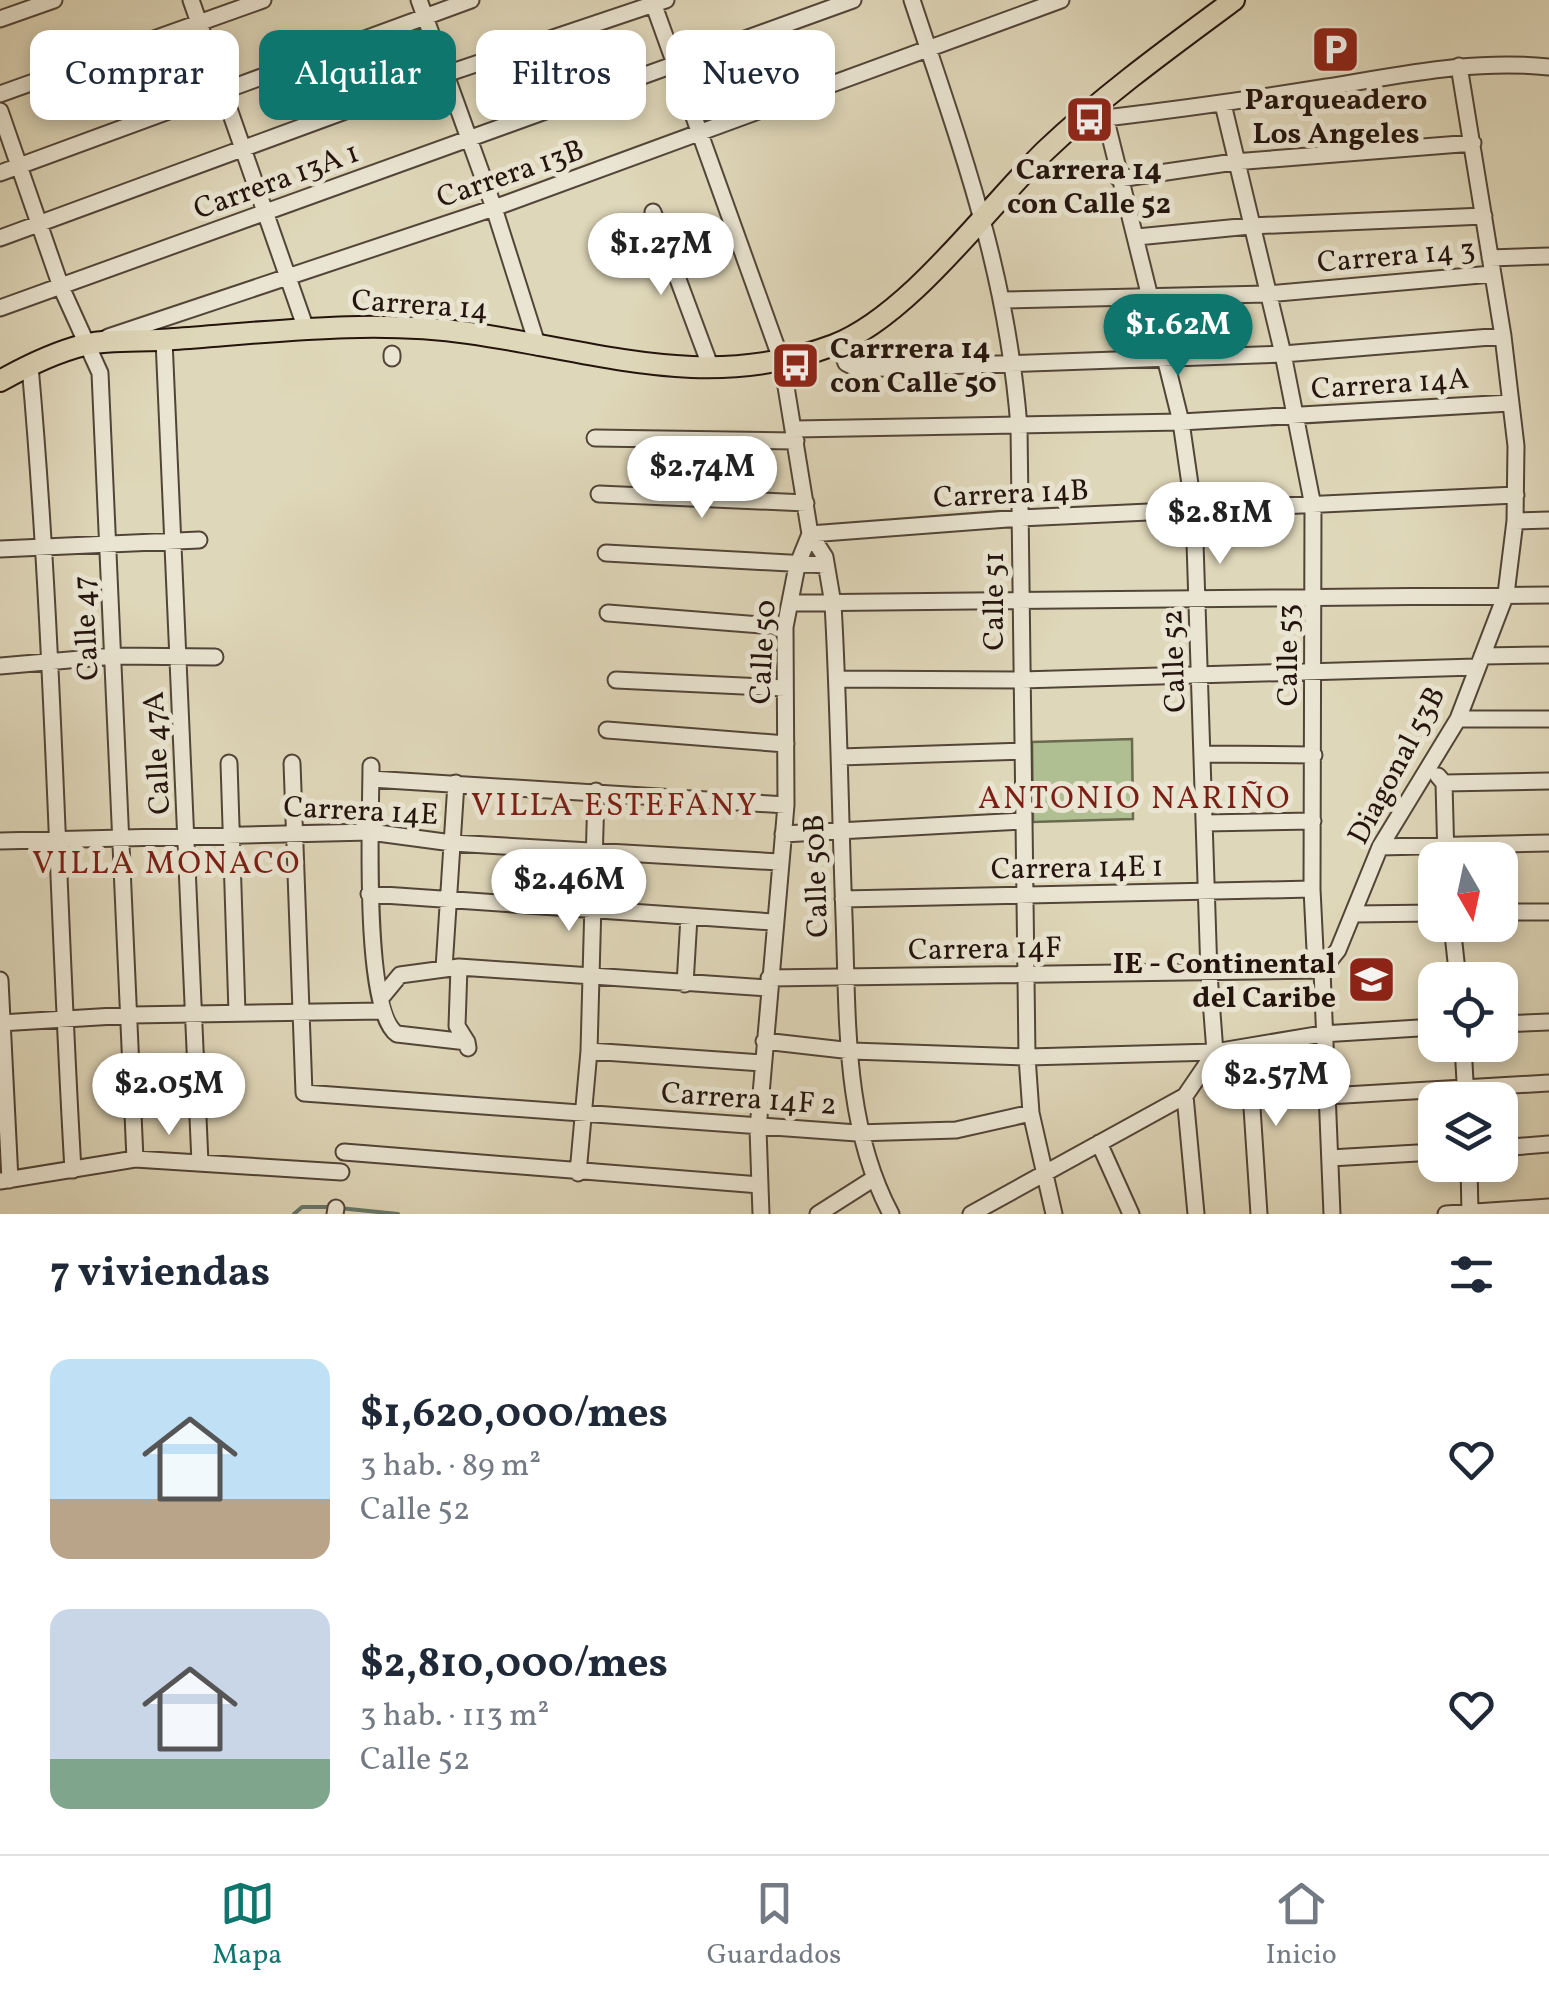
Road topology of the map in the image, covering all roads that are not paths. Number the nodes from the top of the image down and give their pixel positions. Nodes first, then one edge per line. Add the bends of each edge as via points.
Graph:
1 (54, 0) edge
2 (192, 0) edge
3 (263, 0) edge
4 (419, 0) edge
5 (472, 0) edge
6 (853, 0) edge
7 (912, 0) edge
8 (1061, 0) edge
9 (1234, 0) edge
10 (657, 2) edge
11 (425, 16) junction
12 (0, 19) edge
13 (200, 23) junction
14 (202, 30) edge
15 (430, 30) edge
16 (666, 30) edge
17 (766, 30) edge
18 (928, 46) junction
19 (666, 65) edge
20 (1458, 66) junction
21 (1549, 67) edge
22 (456, 71) edge
23 (239, 87) edge
24 (0, 94) edge
25 (456, 101) edge
26 (1223, 104) junction
27 (1104, 109) junction
28 (0, 112) edge
29 (147, 120) edge
30 (231, 120) edge
31 (323, 120) edge
32 (695, 120) edge
33 (699, 135) junction
34 (469, 137) junction
35 (1474, 143) junction
36 (242, 150) junction
37 (1234, 162) junction
38 (17, 167) junction
39 (0, 173) edge
40 (1119, 179) junction
41 (494, 208) junction
42 (653, 212) dead end
43 (264, 214) junction
44 (984, 214) junction
45 (1484, 216) junction
46 (39, 224) junction
47 (1250, 226) junction
48 (1136, 237) junction
49 (0, 238) edge
50 (1549, 256) edge
51 (1491, 266) junction
52 (286, 277) junction
53 (61, 288) junction
54 (1267, 294) junction
55 (1149, 295) junction
56 (1004, 300) junction
57 (0, 308) edge
58 (306, 329) junction
59 (1503, 336) junction
60 (164, 340) junction
61 (839, 343) junction
62 (85, 344) junction
63 (538, 347) junction
64 (1283, 354) junction
65 (1162, 356) junction
66 (782, 362) junction
67 (1014, 364) junction
68 (30, 366) junction
69 (711, 368) junction
70 (0, 380) edge
71 (1510, 403) junction
72 (1296, 416) junction
73 (1180, 422) junction
74 (1019, 427) junction
75 (796, 435) junction
76 (595, 438) dead end
77 (600, 494) dead end
78 (1516, 495) junction
79 (806, 504) junction
80 (1314, 506) junction
81 (1194, 512) junction
82 (1020, 518) junction
83 (1515, 520) junction
84 (1549, 520) edge
85 (810, 534) junction
86 (200, 540) dead end
87 (108, 541) junction
88 (175, 541) junction
89 (46, 546) junction
90 (0, 549) edge
91 (606, 553) dead end
92 (797, 566) junction
93 (826, 566) junction
94 (1506, 594) junction
95 (1549, 595) edge
96 (1314, 597) junction
97 (1199, 598) junction
98 (1020, 601) junction
99 (790, 603) junction
100 (833, 604) junction
101 (608, 613) dead end
102 (786, 627) junction
103 (1549, 655) edge
104 (115, 656) junction
105 (215, 657) dead end
106 (179, 658) junction
107 (50, 662) junction
108 (1479, 662) junction
109 (0, 666) edge
110 (1316, 672) junction
111 (1201, 674) junction
112 (837, 679) junction
113 (616, 680) dead end
114 (1021, 680) junction
115 (785, 688) junction
116 (1458, 718) junction
117 (1549, 719) edge
118 (607, 730) dead end
119 (786, 744) junction
120 (1022, 751) junction
121 (1204, 754) junction
122 (1314, 755) junction
123 (840, 757) junction
124 (230, 762) dead end
125 (292, 763) dead end
126 (1431, 768) junction
127 (1549, 781) edge
128 (456, 782) junction
129 (1444, 783) junction
130 (596, 791) junction
131 (786, 806) junction
132 (1022, 820) junction
133 (1312, 821) junction
134 (1205, 823) junction
135 (841, 828) junction
136 (233, 832) junction
137 (297, 832) junction
138 (370, 832) junction
139 (187, 834) junction
140 (783, 834) junction
141 (123, 838) junction
142 (54, 840) junction
143 (0, 842) edge
144 (1445, 842) edge
145 (452, 843) junction
146 (1549, 843) edge
147 (1518, 846) edge
148 (1380, 847) junction
149 (1418, 851) edge
150 (594, 852) junction
151 (779, 862) junction
152 (1312, 889) junction
153 (1206, 892) junction
154 (369, 894) junction
155 (1026, 896) junction
156 (843, 899) junction
157 (448, 902) junction
158 (1518, 912) edge
159 (1549, 912) edge
160 (591, 913) junction
161 (1418, 913) edge
162 (1354, 914) junction
163 (689, 917) junction
164 (774, 922) junction
165 (452, 967) junction
166 (1322, 970) junction
167 (1027, 974) junction
168 (1209, 974) junction
169 (590, 975) junction
170 (846, 977) junction
171 (0, 980) edge
172 (768, 983) junction
173 (685, 984) junction
174 (381, 1004) junction
175 (299, 1011) junction
176 (237, 1013) junction
177 (132, 1015) junction
178 (194, 1016) junction
179 (64, 1021) junction
180 (1549, 1022) edge
181 (1, 1023) edge
182 (1518, 1023) edge
183 (1418, 1028) edge
184 (1322, 1034) junction
185 (764, 1041) junction
186 (1248, 1047) junction
187 (588, 1051) junction
188 (852, 1051) junction
189 (1216, 1052) junction
190 (1027, 1057) junction
191 (762, 1063) junction
192 (1549, 1083) edge
193 (1518, 1087) edge
194 (1418, 1095) edge
195 (1184, 1096) junction
196 (1328, 1096) junction
197 (1030, 1113) junction
198 (583, 1114) junction
199 (758, 1129) junction
200 (858, 1133) junction
201 (1099, 1143) junction
202 (1549, 1144) edge
203 (1518, 1147) edge
204 (344, 1152) dead end
205 (1418, 1153) edge
206 (1330, 1158) junction
207 (135, 1159) junction
208 (200, 1163) junction
209 (73, 1170) junction
210 (341, 1172) dead end
211 (578, 1173) junction
212 (1041, 1174) junction
213 (873, 1180) junction
214 (5, 1181) edge
215 (1469, 1182) edge
216 (760, 1186) junction
217 (1549, 1208) edge
218 (1470, 1213) edge
219 (761, 1214) edge
220 (818, 1214) edge
221 (891, 1214) edge
222 (971, 1214) edge
223 (1054, 1214) edge
224 (1131, 1214) edge
225 (1196, 1214) edge
226 (1260, 1214) edge
227 (1332, 1214) edge
228 (1446, 1214) edge

1 - 12 street
2 - 13 street
3 - 13 street
4 - 11 street
5 - 11 street
6 - 17 street, Carrera 13A 1
7 - 18 street, Calle 51
8 - 18 street, Carrera 13B
9 - 27 main road, Carrera 14
10 - 16 street, Calle 50
10 - 22 street
11 - 15 street
11 - 23 street
13 - 14 street
13 - 24 street
18 - 33 street, Carrera 13B
18 - 44 street, Calle 51
19 - 34 street, Carrera 13A 1
20 - 21 street
20 - 26 street
20 - 35 street, Diagonal 53B
25 - 34 street
26 - 27 street
26 - 37 street, Calle 53
27 - 40 street, Calle 52
27 - 44 main road, Carrera 14
28 - 38 street, Calle 47
29 - 38 street
30 - 36 street
31 - 36 street
32 - 33 street, Calle 50
33 - 41 street, Carrera 13B
33 - 66 street, Calle 50
34 - 41 street
34 - 43 street, Carrera 13A 1
35 - 37 street
35 - 45 street, Diagonal 53B
36 - 43 street
36 - 46 street
37 - 40 street
37 - 47 street, Calle 53
38 - 39 street
38 - 46 street, Calle 47
40 - 48 street, Calle 52
41 - 52 street, Carrera 13B
41 - 63 street
42 - 69 street
43 - 52 street
43 - 53 street, Carrera 13A 1
44 - 56 street, Calle 51
44 - 61 main road, Carrera 14 via 940,264
45 - 47 street
45 - 51 street, Diagonal 53B
46 - 49 street
46 - 53 street, Calle 47
47 - 48 street
47 - 54 street, Calle 53
48 - 55 street, Calle 52
50 - 51 street, Carrera 14 3
51 - 54 street, Carrera 14 3
51 - 59 street, Diagonal 53B
52 - 58 street
52 - 62 street, Carrera 13B
53 - 57 street, Carrera 13A 1
53 - 62 street, Calle 47
54 - 55 street, Carrera 14 3
54 - 64 street, Calle 53
55 - 56 street, Carrera 14 3
55 - 65 street, Calle 52
56 - 67 street, Calle 51
58 - 60 main road, Carrera 14
58 - 63 main road, Carrera 14 via 440,329
59 - 64 street, Carrera 14A
59 - 71 street, Diagonal 53B
60 - 62 main road, Carrera 14
60 - 88 street, Calle 47A
61 - 66 main road, Carrera 14
61 - 67 street, Carrera 14A via 854,368
62 - 68 main road, Carrera 14
62 - 87 street, Calle 47 via 100,373
63 - 69 main road, Carrera 14
64 - 65 street, Carrera 14A
64 - 72 street, Calle 53
65 - 67 street, Carrera 14A
65 - 73 street, Calle 52
66 - 69 main road, Carrera 14
66 - 75 street, Calle 50
67 - 74 street, Calle 51
68 - 70 main road, Carrera 14
68 - 89 street
71 - 72 street, Carrera 14A
71 - 78 street, Diagonal 53B
72 - 73 street, Carrera 14A
72 - 80 street, Calle 53
73 - 74 street, Carrera 14A
73 - 81 street, Calle 52
74 - 75 street, Carrera 14A
74 - 82 street, Calle 51
75 - 76 street, Carrera 14A
75 - 79 street, Calle 50
77 - 79 street
78 - 80 street, Carrera 14B
78 - 83 street, Diagonal 53B
79 - 85 street, Calle 50
80 - 81 street, Carrera 14B
80 - 96 street, Calle 53
81 - 82 street, Carrera 14B
81 - 97 street, Calle 52
82 - 85 street, Carrera 14B
82 - 98 street, Calle 51
83 - 84 street
83 - 94 street, Diagonal 53B
85 - 92 street, Calle 50
85 - 93 street, Calle 50B
86 - 88 street
87 - 88 street
87 - 89 street
87 - 104 street, Calle 47
88 - 106 street, Calle 47A
89 - 90 street
89 - 107 street
91 - 92 street
92 - 93 street
92 - 99 street, Calle 50
93 - 100 street, Calle 50B
94 - 95 street
94 - 96 street
94 - 108 street, Diagonal 53B
96 - 97 street
96 - 110 street, Calle 53
97 - 98 street
97 - 111 street, Calle 52
98 - 100 street
98 - 114 street, Calle 51
99 - 100 street
99 - 102 street, Calle 50
100 - 112 street, Calle 50B
101 - 102 street
102 - 115 street, Calle 50
103 - 108 street
104 - 106 street
104 - 107 street
104 - 141 street, Calle 47
105 - 106 street
106 - 139 street, Calle 47A
107 - 109 street
107 - 142 street
108 - 110 street
108 - 116 street, Diagonal 53B
110 - 111 street
110 - 122 street, Calle 53
111 - 114 street
111 - 121 street, Calle 52
112 - 114 street
112 - 123 street, Calle 50B
113 - 115 street
114 - 120 street, Calle 51
115 - 119 street, Calle 50
116 - 117 street
116 - 126 street, Diagonal 53B
118 - 119 street
119 - 131 street, Calle 50
120 - 123 street
120 - 132 street, Calle 51
121 - 122 street
121 - 134 street, Calle 52
122 - 133 street, Calle 53
123 - 135 street, Calle 50B
124 - 136 street
125 - 137 street
126 - 129 street
126 - 148 street, Diagonal 53B
127 - 129 street
128 - 130 street
128 - 138 street via 371,772
128 - 145 street
129 - 144 street
130 - 131 street
130 - 150 street
131 - 140 street, Calle 50
132 - 135 street
132 - 155 street, Calle 51
133 - 134 street
133 - 152 street, Calle 53
134 - 153 street, Calle 52
135 - 140 street
135 - 156 street, Calle 50B
136 - 137 street, Carrera 14E
136 - 139 street, Carrera 14E
136 - 176 street
137 - 138 street, Carrera 14E
137 - 175 street
138 - 145 street, Carrera 14E
138 - 154 street
139 - 141 street, Carrera 14E
139 - 178 street, Calle 47A
140 - 151 street, Calle 50
141 - 142 street, Carrera 14E
141 - 177 street, Calle 47
142 - 143 street, Carrera 14E
142 - 179 street
145 - 150 street, Carrera 14E
145 - 157 street
146 - 147 street
148 - 149 street
148 - 162 street, Diagonal 53B
150 - 151 street, Carrera 14E
150 - 160 street
151 - 164 street, Calle 50
152 - 153 street, Carrera 14E 1
152 - 166 street, Calle 53
153 - 155 street, Carrera 14E 1
153 - 168 street, Calle 52
154 - 157 street
154 - 174 street
155 - 156 street, Carrera 14E 1
155 - 167 street, Calle 51
156 - 170 street, Calle 50B
157 - 160 street
157 - 165 street
158 - 159 street
160 - 163 street
160 - 169 street
161 - 162 street
162 - 166 street, Diagonal 53B
163 - 164 street
163 - 173 street
164 - 172 street, Calle 50
165 - 169 street, Carrera 14F
165 - 174 street, Carrera 14F via 400,975
165 - 174 street via 458,1026 467,1045 393,1032
166 - 168 street, Carrera 14F
166 - 184 street, Calle 53
167 - 168 street, Carrera 14F
167 - 170 street, Carrera 14F
167 - 190 street, Calle 51
168 - 189 street, Calle 52
169 - 173 street, Carrera 14F
169 - 187 street
170 - 172 street, Carrera 14F
170 - 188 street, Calle 50B
171 - 181 street
172 - 173 street, Carrera 14F
172 - 185 street, Calle 50
174 - 175 street
175 - 176 street
175 - 198 street, Carrera 14F 2 via 304,1093
176 - 178 street
177 - 178 street
177 - 179 street
177 - 207 street, Calle 47
178 - 208 street, Calle 47A
179 - 181 street
179 - 209 street
180 - 182 street
181 - 214 street
183 - 184 street
184 - 186 street
184 - 196 street, Calle 53
185 - 188 street
185 - 191 street, Calle 50
186 - 189 street
186 - 226 street
187 - 191 street, Carrera 14F 2
187 - 198 street
188 - 190 street
188 - 200 street, Calle 50B
189 - 190 street
189 - 195 street
190 - 197 street, Calle 51
191 - 199 street, Calle 50
192 - 193 street
194 - 196 street
195 - 201 street
195 - 225 street
196 - 206 street, Calle 53
197 - 200 street, Carrera 14F 2 via 956,1130
197 - 212 street, Calle 51
198 - 199 street, Carrera 14F 2
198 - 211 street
199 - 200 street, Carrera 14F 2
199 - 216 street, Calle 50
200 - 213 street, Calle 50B
201 - 212 street
201 - 224 street
202 - 203 street
204 - 211 street
205 - 206 street
206 - 227 street, Calle 53
207 - 208 street
207 - 209 street
208 - 210 street
209 - 214 street
211 - 216 street
212 - 222 street
212 - 223 street, Calle 51
213 - 220 street
213 - 221 street, Calle 50B
215 - 218 street
216 - 219 street, Calle 50
217 - 218 street
218 - 228 street

